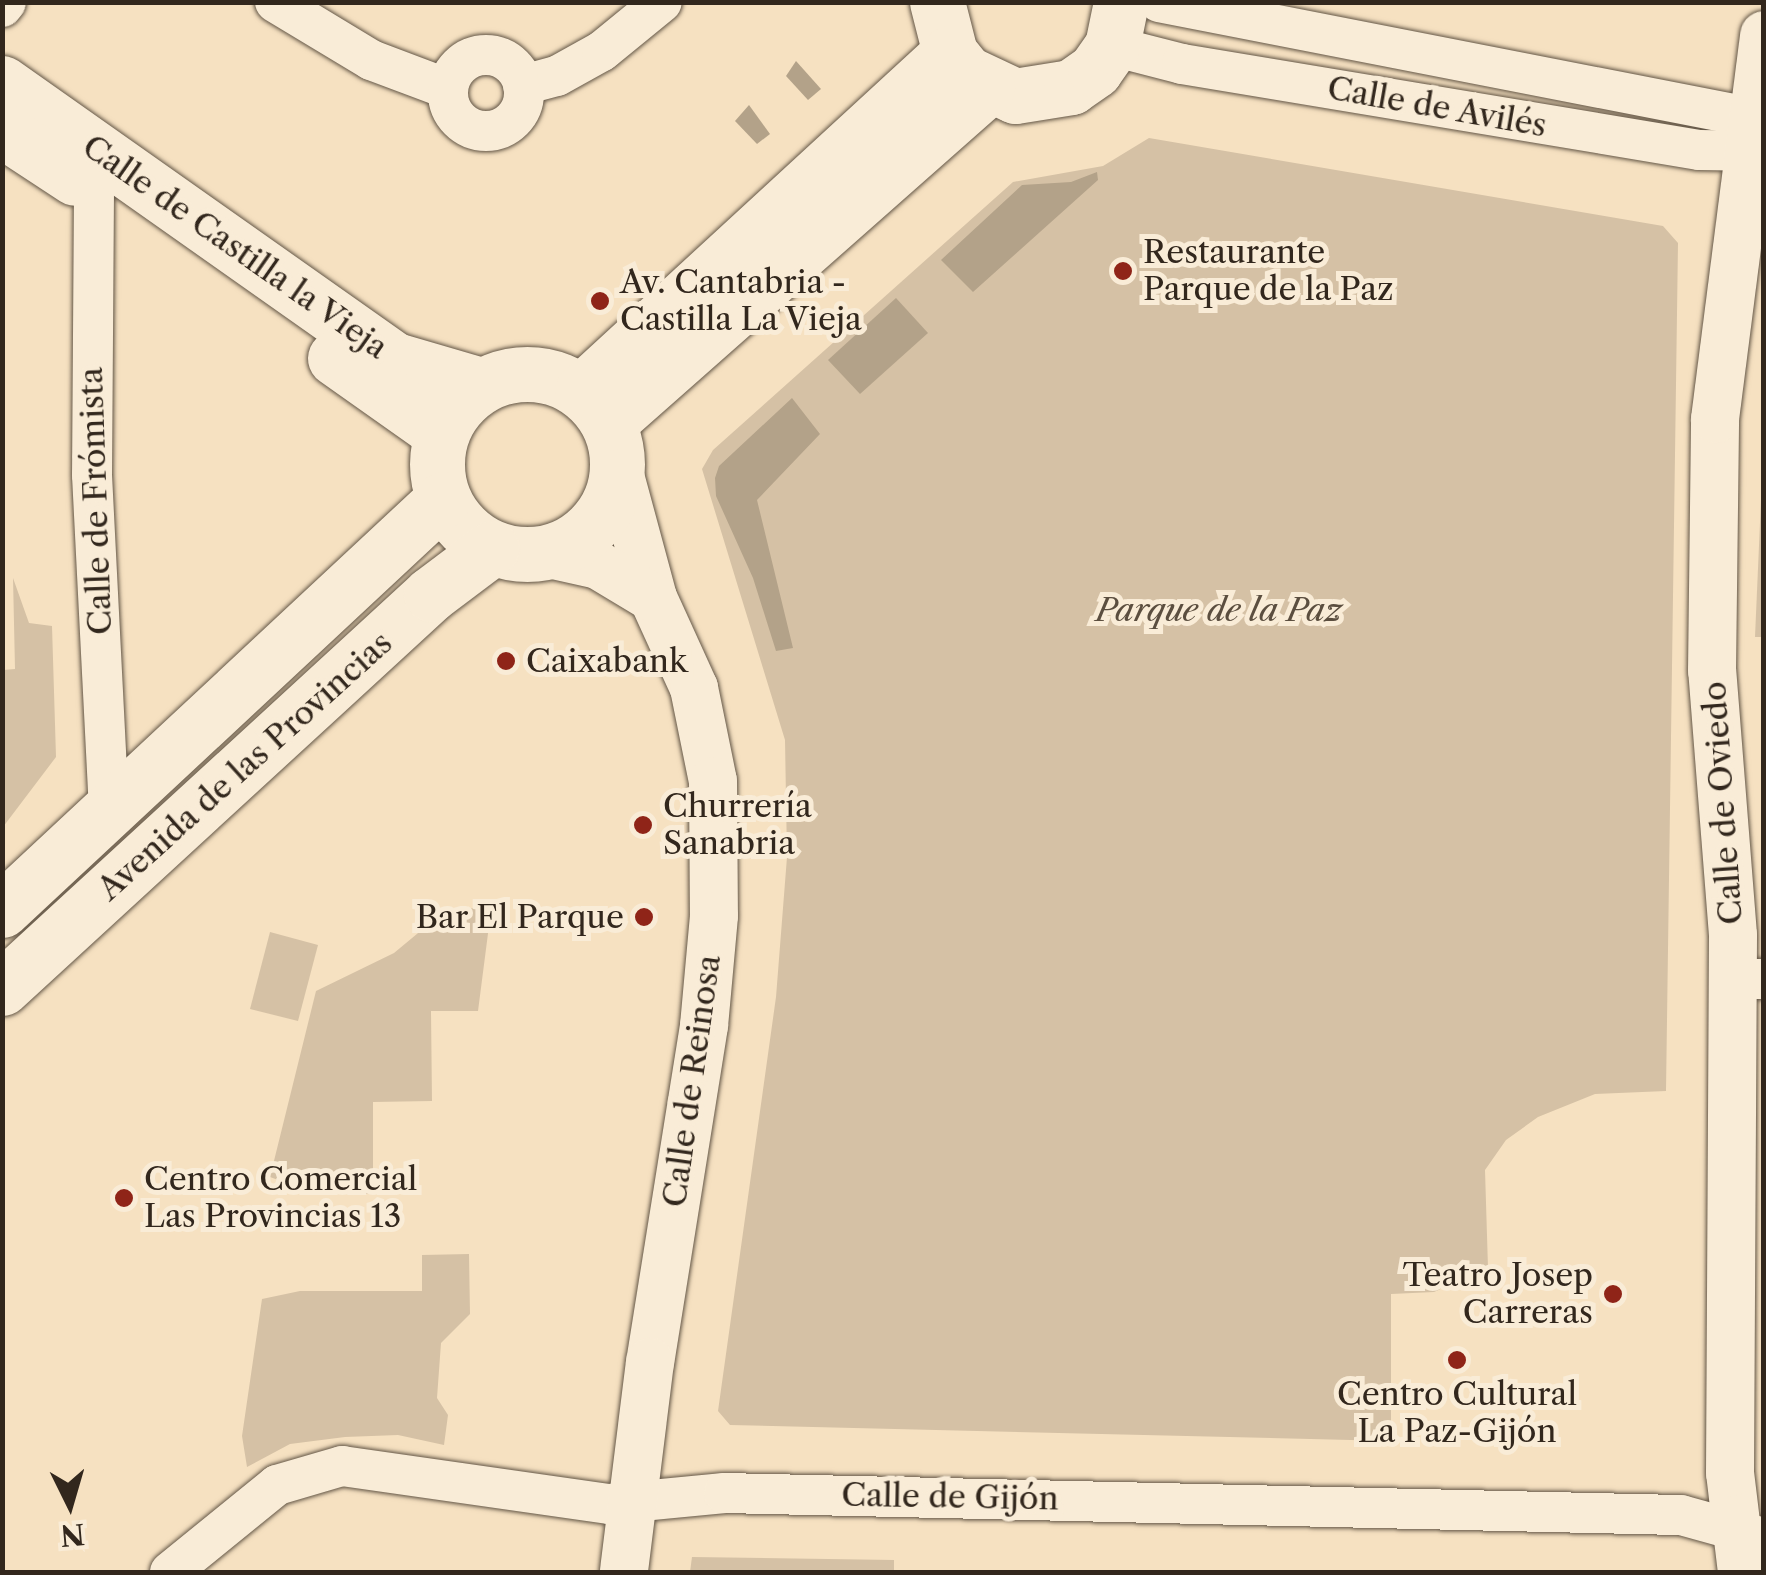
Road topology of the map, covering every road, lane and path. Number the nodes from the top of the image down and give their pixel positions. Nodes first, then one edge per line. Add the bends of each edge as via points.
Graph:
1 (274, 2) edge
2 (662, 2) edge
3 (1158, 2) edge
4 (1116, 24) edge
5 (1764, 35) edge
6 (958, 48) edge
7 (2, 83) edge
8 (523, 85) junction
9 (448, 89) junction
10 (2, 130) edge
11 (1757, 134) edge
12 (94, 191) junction
13 (480, 385) junction
14 (602, 427) junction
15 (441, 433) junction
16 (443, 500) junction
17 (492, 548) junction
18 (545, 553) junction
19 (653, 598) junction
20 (109, 811) junction
21 (2, 910) edge
22 (1748, 979) edge
23 (2, 988) edge
24 (635, 1505) junction
25 (1753, 1544) edge
26 (170, 1572) edge
27 (624, 1572) edge

1 - 9 street via 370,60
2 - 8 street via 602,50 557,76
3 - 11 street, Calle de Avilés
4 - 6 main road via 1072,87 1029,96
4 - 11 street, Calle de Avilés via 1477,114 1699,150
5 - 11 street, Calle de Oviedo
6 - 14 main road
7 - 13 main road, Calle de Castilla la Vieja via 395,360
8 - 9 street via 506,61 478,56 456,70
8 - 9 street via 512,121 488,132 456,118
10 - 12 main road, Calle de Castilla la Vieja
11 - 22 street, Calle de Oviedo via 1715,419 1712,671
12 - 15 main road, Calle de Castilla la Vieja
12 - 20 street, Calle de Frómista via 92,475
13 - 14 main road via 532,373
13 - 15 main road via 456,406
14 - 18 main road via 596,523
14 - 19 street, Calle de Reinosa
15 - 16 main road via 435,466
16 - 17 main road via 454,520
16 - 20 main road, Avenida de las Provincias
17 - 18 main road
17 - 23 main road, Avenida de las Provincias via 431,594
18 - 19 street via 598,565
19 - 24 street, Calle de Reinosa via 694,688 713,762 714,916
20 - 21 main road, Avenida de las Provincias
22 - 25 street, Calle de Oviedo via 1730,1473
24 - 25 street, Calle de Gijón via 724,1493 1682,1515
24 - 26 street, Calle de Gijón via 342,1466 277,1485
24 - 27 street, Calle de Reinosa

